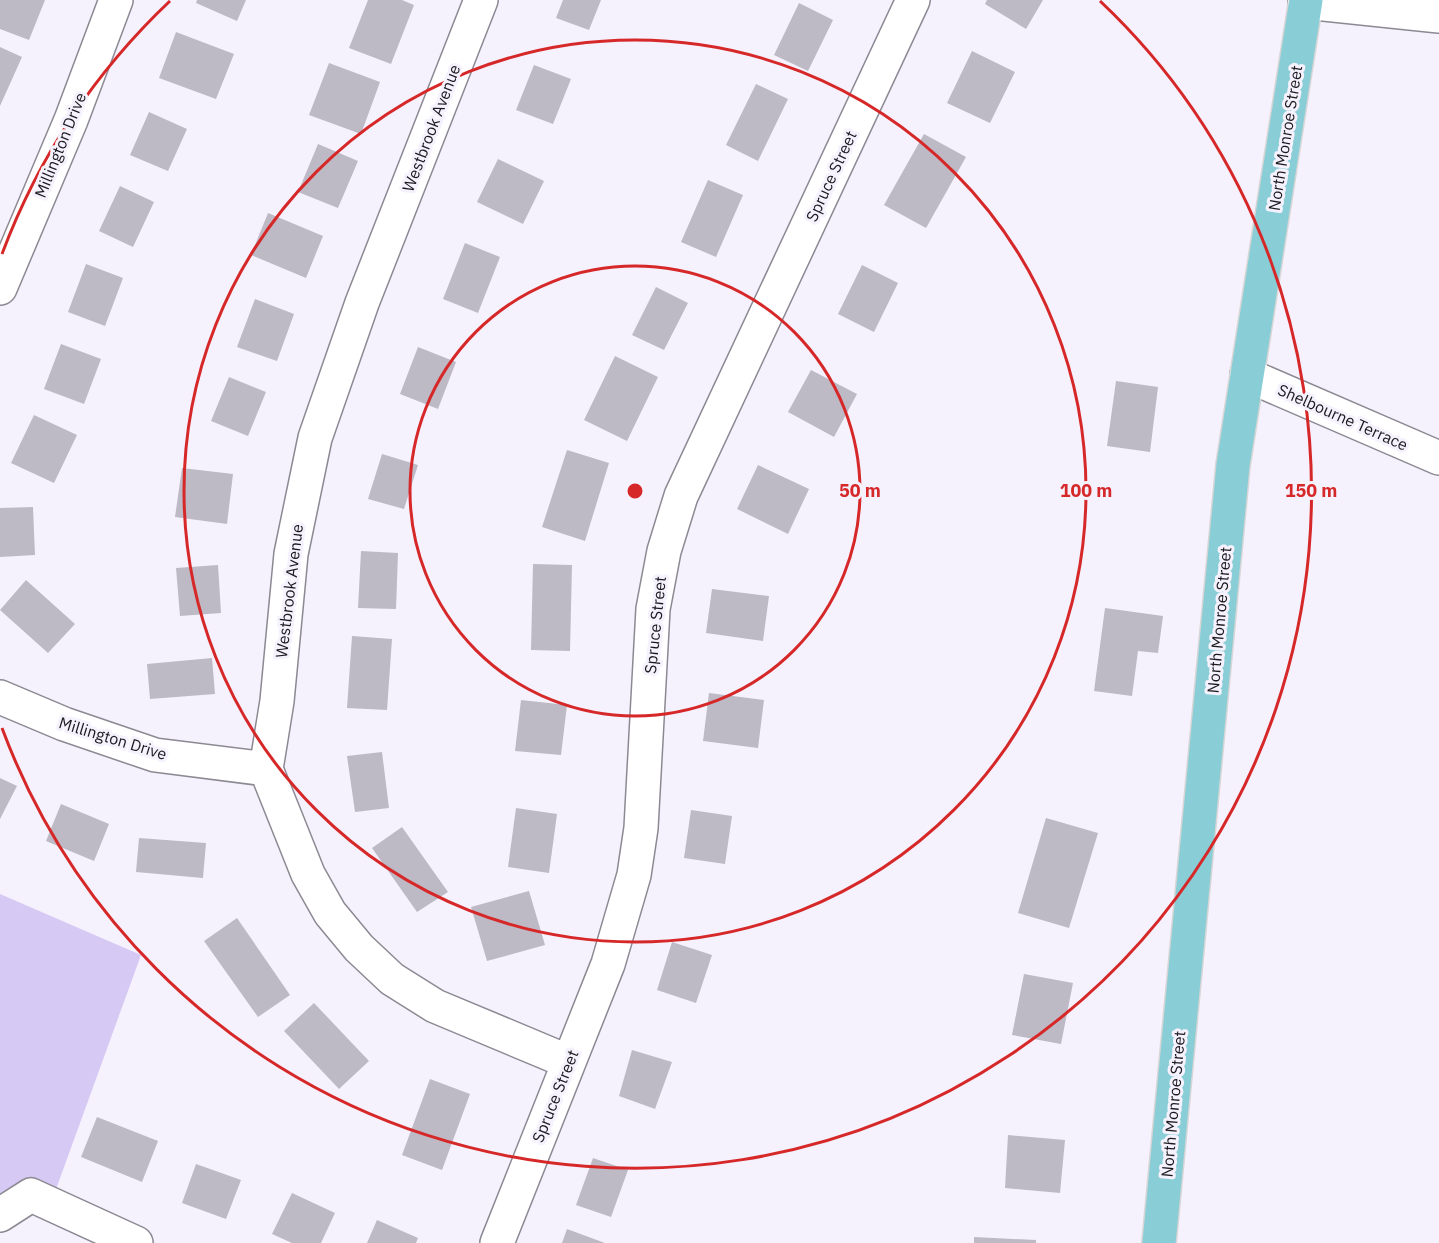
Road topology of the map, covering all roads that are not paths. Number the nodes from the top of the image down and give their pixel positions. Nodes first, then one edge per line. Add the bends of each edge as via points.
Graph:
1 (116, 0) edge
2 (481, 0) edge
3 (913, 0) edge
4 (1306, 1) edge
5 (1439, 16) edge
6 (0, 288) edge
7 (1247, 375) junction
8 (1439, 458) edge
9 (0, 697) edge
10 (266, 769) junction
11 (569, 1062) junction
12 (0, 1215) edge
13 (136, 1243) edge
14 (497, 1243) edge
15 (1160, 1243) edge

1 - 6 street, Millington Drive via 71,120
2 - 10 street, Westbrook Avenue via 362,303 315,438 291,554 277,701
3 - 11 street, Spruce Street via 681,495 664,551 653,609 634,875 619,932
4 - 5 street
4 - 7 main road, North Monroe Street
7 - 8 street, Shelbourne Terrace
7 - 15 main road, North Monroe Street via 1232,477
9 - 10 street, Millington Drive via 155,755
10 - 11 street via 308,874 330,913 359,948 392,979 435,1006
11 - 14 street, Spruce Street
12 - 13 street via 30,1195

